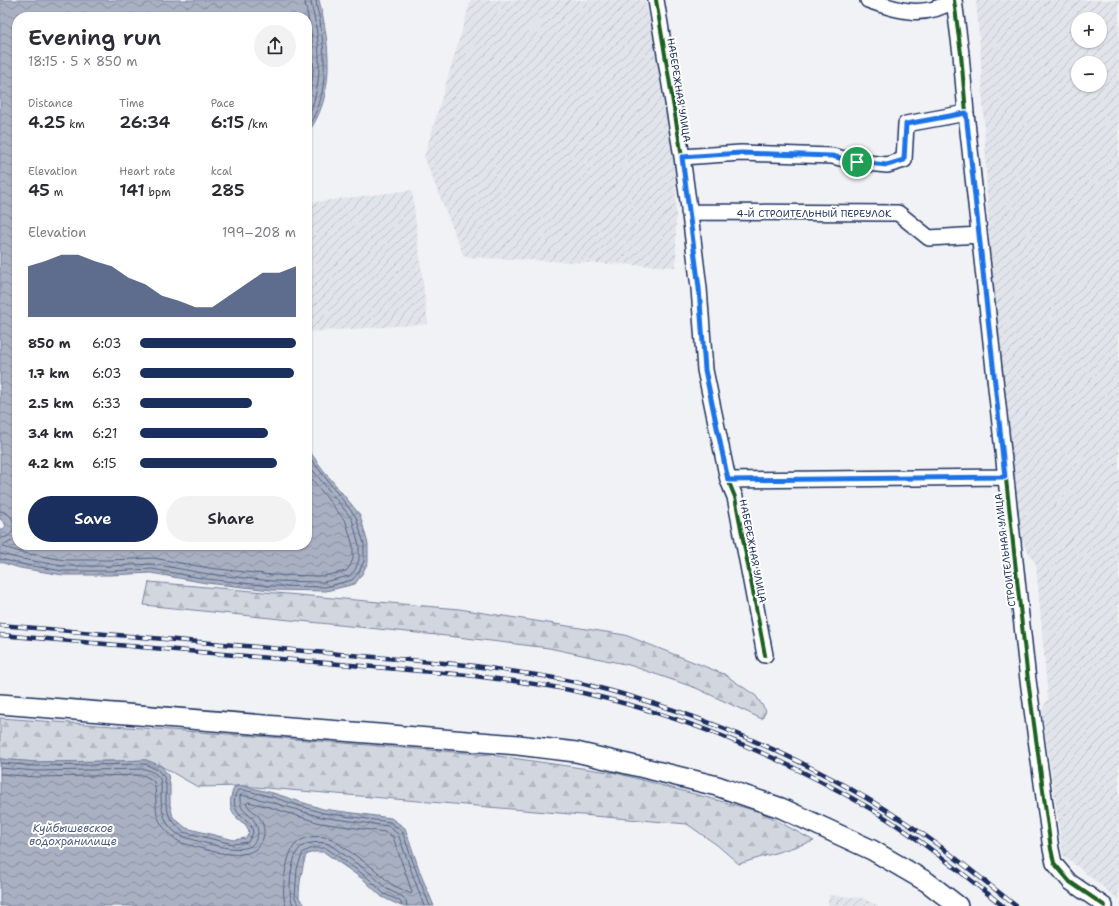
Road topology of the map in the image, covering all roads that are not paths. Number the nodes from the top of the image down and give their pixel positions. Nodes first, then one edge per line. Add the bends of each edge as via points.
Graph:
1 (656, 0) edge
2 (868, 0) edge
3 (954, 0) edge
4 (966, 113) junction
5 (682, 157) junction
6 (689, 212) junction
7 (979, 235) junction
8 (1005, 477) junction
9 (728, 480) junction
10 (765, 655) dead end
11 (0, 704) edge
12 (958, 906) edge
13 (1105, 906) edge

1 - 5 street, НАБЕРЕЖНАЯ УЛИЦА
2 - 3 street via 893,9 917,12 938,8
3 - 4 street, СТРОИТЕЛЬНАЯ УЛИЦА
4 - 5 street via 906,124 904,160 887,165 832,156 741,153
4 - 7 street, СТРОИТЕЛЬНАЯ УЛИЦА
5 - 6 street, НАБЕРЕЖНАЯ УЛИЦА
6 - 7 street, 4-Й СТРОИТЕЛЬНЫЙ ПЕРЕУЛОК via 898,213 929,238
6 - 9 street, НАБЕРЕЖНАЯ УЛИЦА via 699,288 705,370
7 - 8 street, СТРОИТЕЛЬНАЯ УЛИЦА
8 - 9 street
8 - 13 street, СТРОИТЕЛЬНАЯ УЛИЦА via 1028,680 1054,863 1070,882
9 - 10 street, НАБЕРЕЖНАЯ УЛИЦА via 735,497
11 - 12 main road via 576,752 717,786 781,808 872,850 928,882

